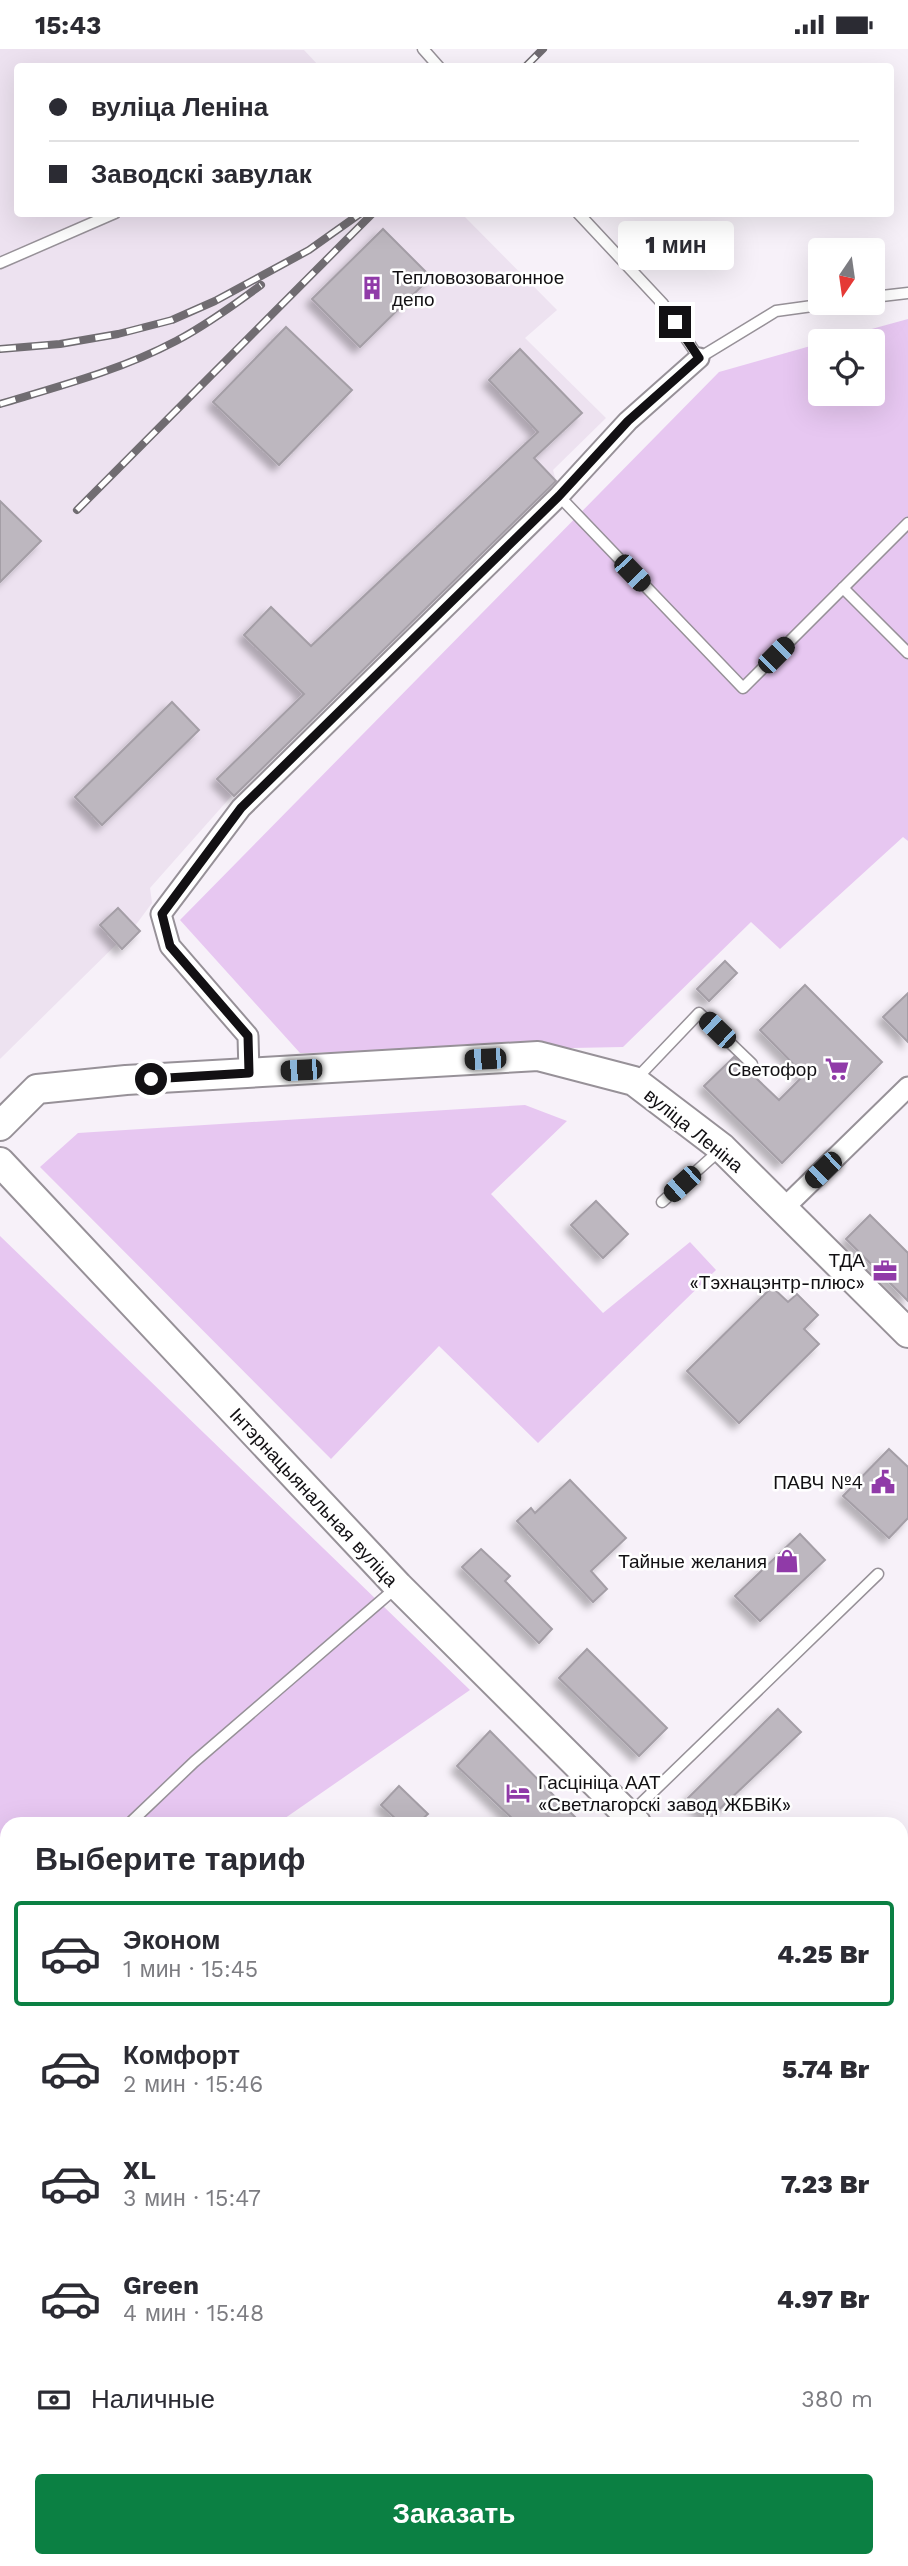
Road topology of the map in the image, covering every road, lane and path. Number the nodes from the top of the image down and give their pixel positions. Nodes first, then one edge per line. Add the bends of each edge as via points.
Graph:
1 (422, 49) edge
2 (435, 63) edge
3 (106, 217) edge
4 (582, 217) edge
5 (0, 263) edge
6 (908, 293) edge
7 (886, 296) edge
8 (808, 307) edge
9 (699, 358) junction
10 (559, 496) junction
11 (908, 523) edge
12 (843, 588) junction
13 (908, 653) edge
14 (752, 1064) dead end
15 (249, 1073) junction
16 (634, 1081) junction
17 (908, 1087) edge
18 (0, 1126) edge
19 (722, 1149) junction
20 (0, 1162) edge
21 (662, 1202) dead end
22 (784, 1209) junction
23 (908, 1333) edge
24 (878, 1574) dead end
25 (398, 1586) junction
26 (136, 1817) edge
27 (624, 1817) edge
28 (632, 1817) edge

1 - 2 lane
3 - 5 lane
4 - 9 lane via 663,304
6 - 7 lane
8 - 9 lane via 776,311
9 - 10 street via 628,421
10 - 12 lane via 743,688
10 - 15 street via 241,808 162,914 170,946 248,1036
11 - 12 lane
12 - 13 lane
14 - 16 lane via 699,1013
15 - 16 street, вуліца Леніна via 538,1056
15 - 18 street, вуліца Леніна via 37,1089
16 - 19 street, вуліца Леніна
17 - 22 street
19 - 21 lane
19 - 22 street, вуліца Леніна
20 - 25 street, Інтэрнацыянальная вуліца
22 - 23 street, вуліца Леніна
24 - 28 lane
25 - 26 lane
25 - 27 street, Інтэрнацыянальная вуліца

